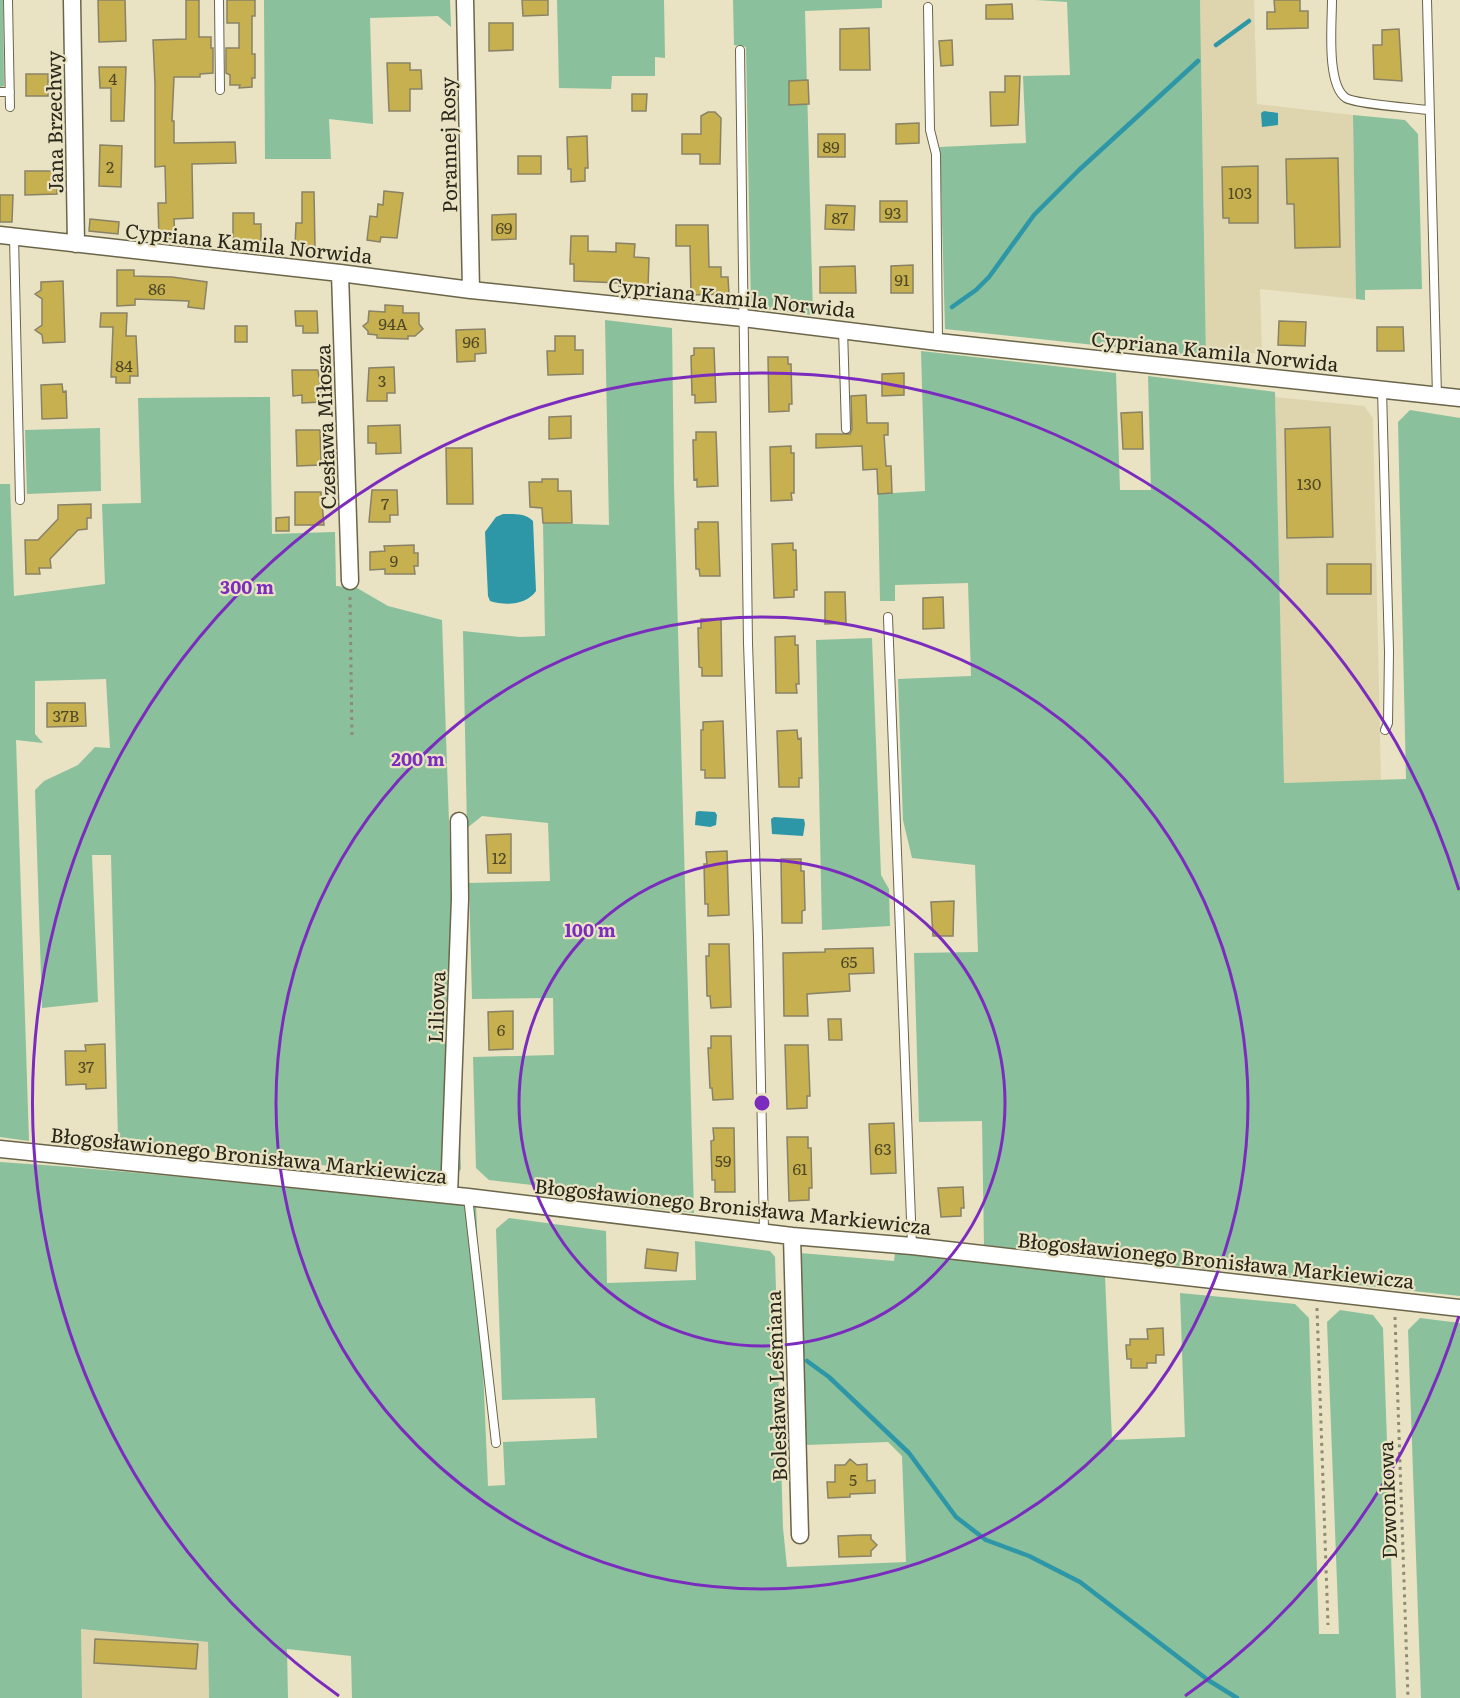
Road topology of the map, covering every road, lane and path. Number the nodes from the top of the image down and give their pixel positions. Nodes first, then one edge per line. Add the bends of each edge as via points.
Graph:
1 (8, 0) edge
2 (72, 0) edge
3 (219, 0) edge
4 (465, 0) edge
5 (1332, 0) edge
6 (1427, 0) edge
7 (928, 7) dead end
8 (740, 50) dead end
9 (220, 90) dead end
10 (0, 92) edge
11 (10, 92) junction
12 (10, 107) dead end
13 (1429, 110) junction
14 (7, 236) edge
15 (76, 244) junction
16 (340, 273) junction
17 (471, 290) junction
18 (743, 318) junction
19 (843, 329) junction
20 (938, 342) junction
21 (1382, 390) junction
22 (1437, 396) junction
23 (1460, 398) edge
24 (846, 429) dead end
25 (20, 500) dead end
26 (350, 581) joint
27 (888, 617) dead end
28 (1385, 730) dead end
29 (352, 739) dead end
30 (459, 821) dead end
31 (0, 1149) edge
32 (449, 1195) junction
33 (468, 1197) junction
34 (764, 1232) junction
35 (792, 1236) junction
36 (912, 1246) junction
37 (1317, 1292) junction
38 (1394, 1300) junction
39 (1460, 1308) edge
40 (496, 1443) dead end
41 (800, 1535) dead end
42 (1328, 1625) dead end
43 (1408, 1698) edge

1 - 11 lane
2 - 15 street, Jana Brzechwy
3 - 9 lane
4 - 17 street, Porannej Rosy
5 - 13 lane via 1333,75 1340,92 1353,101
6 - 13 lane
7 - 20 lane via 930,130 936,154
8 - 18 lane
10 - 11 lane
11 - 12 lane
13 - 22 lane
14 - 15 street, Cypriana Kamila Norwida
14 - 25 lane
15 - 16 street, Cypriana Kamila Norwida
16 - 17 street, Cypriana Kamila Norwida
16 - 26 street, Czesława Miłosza
17 - 18 street, Cypriana Kamila Norwida
18 - 19 street, Cypriana Kamila Norwida
18 - 34 lane via 747,631
19 - 20 street, Cypriana Kamila Norwida
19 - 24 lane
20 - 21 street, Cypriana Kamila Norwida
21 - 22 street, Cypriana Kamila Norwida
21 - 28 lane via 1389,652
22 - 23 street, Cypriana Kamila Norwida
26 - 29 path
27 - 36 lane
30 - 32 street, Liliowa via 460,899
31 - 32 street, Błogosławionego Bronisława Markiewicza
32 - 33 street, Błogosławionego Bronisława Markiewicza
33 - 34 street, Błogosławionego Bronisława Markiewicza
33 - 40 lane
34 - 35 street, Błogosławionego Bronisława Markiewicza
35 - 36 street, Błogosławionego Bronisława Markiewicza
35 - 41 street, Bolesława Leśmiana
36 - 37 street, Błogosławionego Bronisława Markiewicza
37 - 38 street, Błogosławionego Bronisława Markiewicza
37 - 42 path
38 - 39 street, Błogosławionego Bronisława Markiewicza
38 - 43 path, Dzwonkowa

